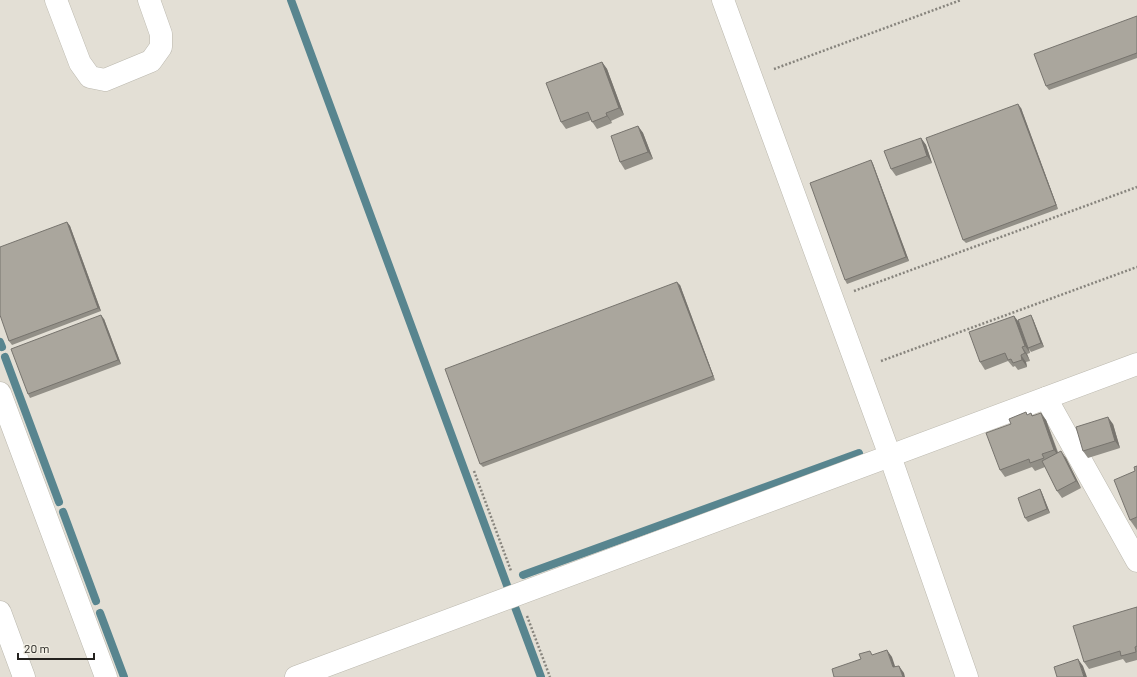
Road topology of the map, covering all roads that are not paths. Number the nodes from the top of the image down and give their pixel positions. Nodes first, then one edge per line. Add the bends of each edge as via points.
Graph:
1 (56, 0) edge
2 (149, 0) edge
3 (723, 0) edge
4 (1137, 364) edge
5 (0, 393) edge
6 (1046, 398) junction
7 (890, 456) junction
8 (1137, 561) edge
9 (0, 612) edge
10 (24, 677) edge
11 (106, 677) edge
12 (296, 677) edge
13 (967, 677) edge

1 - 2 street via 80,63 90,77 105,80 151,61 161,47 161,34
3 - 7 street
4 - 6 street
5 - 11 street
6 - 7 street
6 - 8 street
7 - 12 street
7 - 13 street
9 - 10 street

